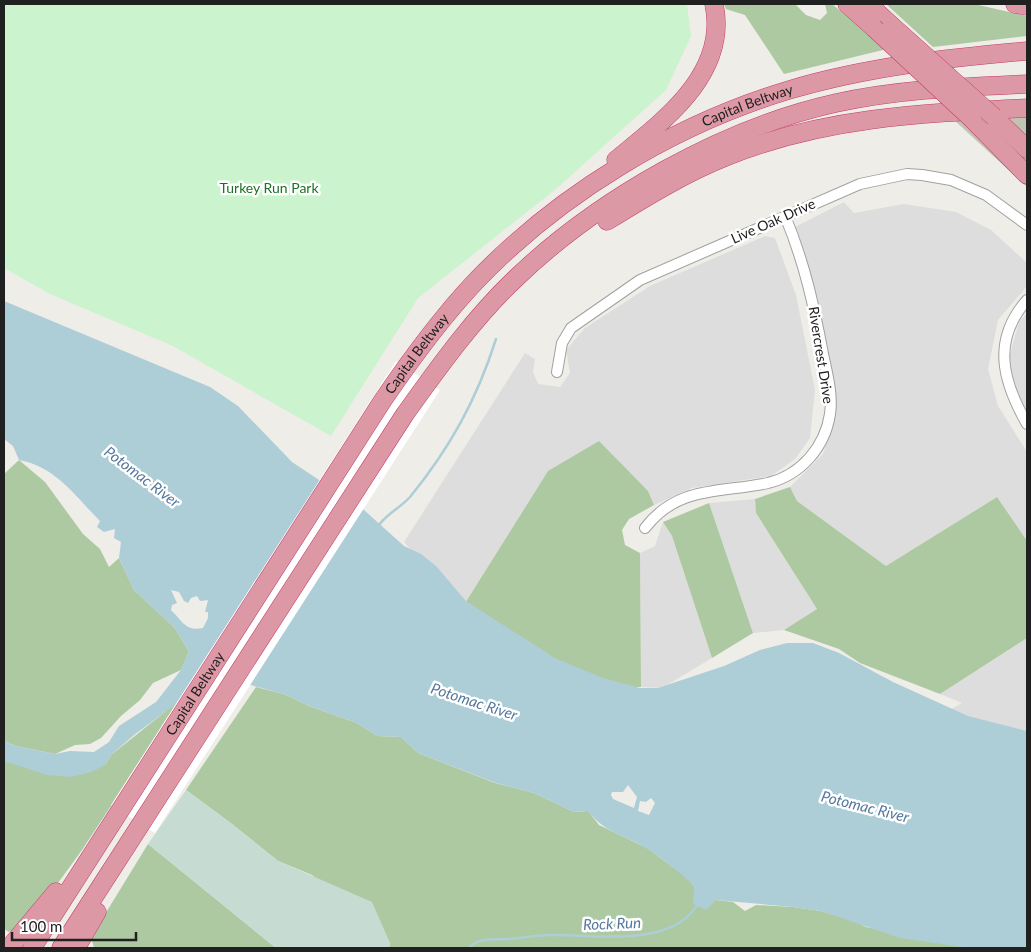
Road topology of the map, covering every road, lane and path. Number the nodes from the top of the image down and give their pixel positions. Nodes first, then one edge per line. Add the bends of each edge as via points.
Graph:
1 (714, 4) edge
2 (847, 4) edge
3 (868, 4) edge
4 (1015, 4) edge
5 (1027, 6) edge
6 (1027, 50) edge
7 (1027, 84) edge
8 (1027, 108) edge
9 (972, 119) junction
10 (1027, 147) edge
11 (1027, 170) edge
12 (1027, 175) edge
13 (785, 216) junction
14 (1027, 225) edge
15 (531, 231) junction
16 (1027, 300) edge
17 (478, 320) junction
18 (557, 372) dead end
19 (1027, 424) edge
20 (645, 528) dead end
21 (47, 914) junction
22 (83, 925) junction
23 (9, 948) edge
24 (32, 948) edge
25 (61, 948) edge
26 (76, 948) edge

1 - 15 highway via 714,46 702,74 689,93 657,125
2 - 9 highway, bridge
3 - 10 highway, bridge
4 - 5 highway
6 - 15 highway, Capital Beltway via 895,66 757,101 649,150 584,191
7 - 17 highway, Capital Beltway via 880,95 796,114 722,142 657,176 599,212 515,279
8 - 17 highway via 883,117 836,124 727,156 603,223 519,283
9 - 11 highway
9 - 12 highway
13 - 14 street, Live Oak Drive via 860,184 891,176 922,175 951,180 986,195
13 - 18 street, Live Oak Drive via 655,272 624,290 571,328 562,343
13 - 20 street, Rivercrest Drive via 804,264 816,314 830,398 826,431 809,459 788,476 768,483 721,488 694,495 661,510
15 - 21 highway, Capital Beltway via 475,283 405,368 119,810
16 - 19 street via 1009,330 1004,367 1012,398
17 - 22 highway, Capital Beltway via 405,414 141,824
21 - 23 highway
21 - 24 highway
22 - 25 highway
22 - 26 highway

